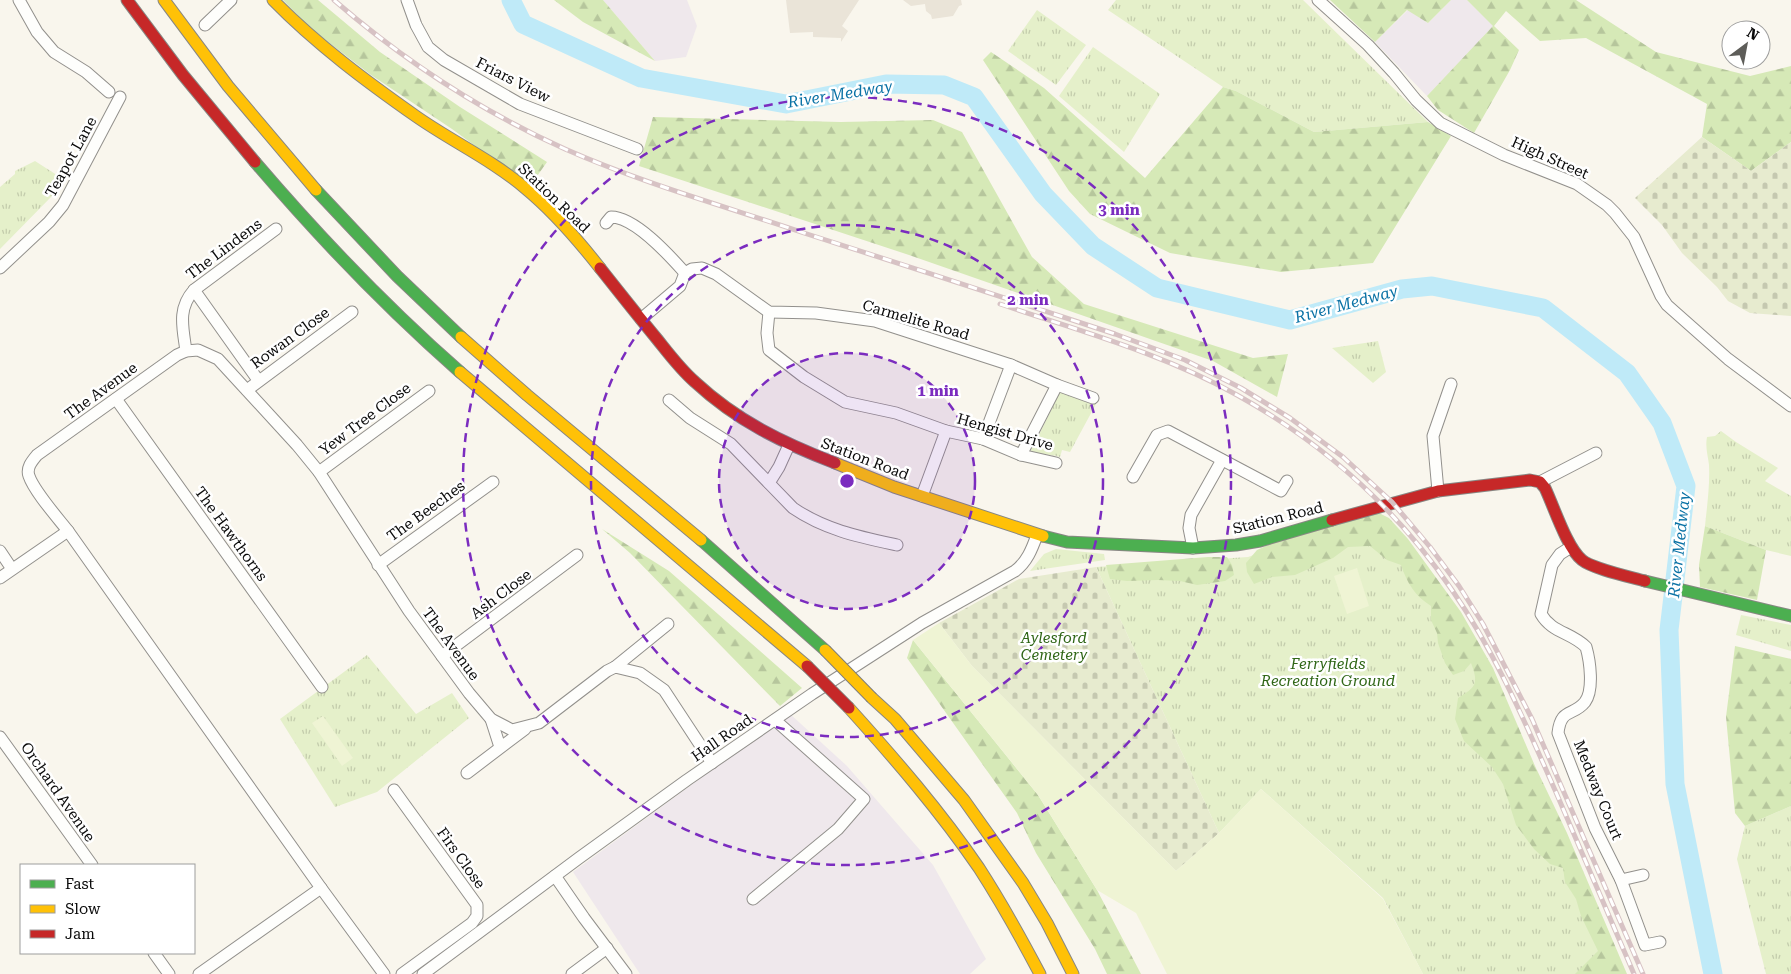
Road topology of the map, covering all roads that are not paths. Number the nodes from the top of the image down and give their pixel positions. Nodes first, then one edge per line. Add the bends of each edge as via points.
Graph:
1 (19, 0) edge
2 (127, 0) edge
3 (164, 0) edge
4 (232, 0) edge
5 (273, 0) edge
6 (407, 0) edge
7 (1318, 0) edge
8 (205, 24) dead end
9 (637, 149) dead end
10 (606, 223) dead end
11 (276, 229) dead end
12 (0, 268) edge
13 (685, 273) junction
14 (194, 290) junction
15 (352, 312) dead end
16 (769, 312) junction
17 (641, 319) junction
18 (186, 352) junction
19 (1010, 365) junction
20 (258, 380) junction
21 (1451, 384) dead end
22 (1056, 385) junction
23 (247, 390) junction
24 (429, 391) dead end
25 (1092, 398) dead end
26 (116, 399) junction
27 (669, 400) dead end
28 (1791, 406) edge
29 (946, 430) junction
30 (983, 439) junction
31 (789, 445) junction
32 (1596, 453) dead end
33 (1021, 454) junction
34 (1222, 460) junction
35 (1056, 463) dead end
36 (318, 472) junction
37 (1133, 477) dead end
38 (1287, 481) dead end
39 (492, 482) dead end
40 (1540, 482) junction
41 (768, 483) junction
42 (1438, 491) junction
43 (922, 496) junction
44 (68, 531) junction
45 (1037, 535) junction
46 (897, 545) dead end
47 (1571, 547) junction
48 (1193, 548) junction
49 (0, 551) edge
50 (578, 555) dead end
51 (378, 565) junction
52 (12, 569) junction
53 (0, 578) edge
54 (1791, 616) edge
55 (668, 624) dead end
56 (442, 656) junction
57 (615, 667) junction
58 (322, 687) dead end
59 (491, 719) junction
60 (775, 720) junction
61 (529, 726) junction
62 (0, 737) edge
63 (500, 748) junction
64 (712, 763) junction
65 (467, 773) dead end
66 (394, 790) dead end
67 (91, 864) edge
68 (1643, 874) dead end
69 (555, 876) junction
70 (1621, 880) junction
71 (321, 888) junction
72 (753, 899) dead end
73 (1660, 942) dead end
74 (607, 948) junction
75 (155, 954) edge
76 (169, 974) edge
77 (199, 974) edge
78 (384, 974) edge
79 (402, 974) edge
80 (423, 974) edge
81 (572, 974) edge
82 (626, 974) edge
83 (1040, 974) edge
84 (1074, 974) edge

1 - 12 street, Teapot Lane via 37,32 54,52 115,95 63,205
2 - 83 main road, bridge via 237,142 368,287 464,376 807,666 849,708 927,798 969,854
3 - 84 main road, bridge via 242,104 308,182 429,308 784,611 895,719 964,800 1023,884
4 - 8 street
5 - 17 main road, Station Road via 296,24 340,60 418,118 501,169 527,189 575,237
6 - 9 street, Friars View via 428,47 444,60 520,104
7 - 28 street, High Street via 1368,45 1440,123 1577,184 1607,205 1634,237 1667,305 1728,359
10 - 13 street via 610,217 621,219 656,242
11 - 14 street, The Lindens
13 - 16 street via 702,268 716,274
13 - 17 street via 680,286
14 - 18 street, The Lindens via 183,305
14 - 20 street
15 - 20 street, Rowan Close
16 - 19 street, Carmelite Road via 816,313 875,322
16 - 29 street, Hengist Drive via 766,332 769,350 804,377 845,402 896,413
17 - 31 main road, Station Road via 694,382 733,413
18 - 23 street, The Avenue via 198,350 218,360
18 - 26 street, The Avenue via 177,355
19 - 22 street, Carmelite Road
19 - 30 street
20 - 23 street, Rowan Close
21 - 42 street via 1434,436
22 - 25 street, Carmelite Road
22 - 33 street
23 - 36 street, The Avenue
24 - 36 street, Yew Tree Close
26 - 44 street, The Avenue via 30,462 28,476
26 - 58 street, The Hawthorns
27 - 41 street via 730,444
29 - 30 street, Hengist Drive
29 - 43 street, Hengist Drive
30 - 33 street, Hengist Drive
31 - 41 street
31 - 43 main road, Station Road
32 - 40 street, Station Road
33 - 35 street, Hengist Drive
34 - 37 street via 1168,431 1157,435
34 - 38 street via 1281,491
34 - 48 street via 1191,515 1189,528
36 - 51 street, The Avenue
39 - 51 street, The Beeches
40 - 42 main road, Station Road via 1526,480
40 - 47 main road
41 - 46 street via 794,508 819,524
42 - 48 main road, Station Road via 1260,541
43 - 45 main road, Station Road
44 - 52 street
44 - 71 street, The Avenue
45 - 48 main road, Station Road via 1066,542
45 - 60 street, Hall Road via 1028,556 1015,571 892,641
47 - 54 main road via 1583,561 1602,569
47 - 70 street, Medway Court via 1552,565 1541,614 1554,629 1586,647 1590,661 1590,693 1578,708 1564,715 1558,733 1595,828
49 - 52 street
50 - 56 street, Ash Close
51 - 56 street, The Avenue
52 - 53 street
55 - 57 street, The Avenue
56 - 59 street, The Avenue
57 - 61 street, The Avenue via 539,723
57 - 64 street via 640,673 664,690
59 - 61 street, The Avenue via 512,730
59 - 63 street
60 - 64 street, Hall Road
60 - 72 street via 864,799 838,829
61 - 63 street
62 - 67 street, Orchard Avenue
63 - 65 street
64 - 69 street, Hall Road
66 - 79 street, Firs Close via 477,905 477,916 472,923
68 - 70 street
69 - 74 street
69 - 80 street, Hall Road
70 - 73 street, Medway Court via 1645,945
71 - 77 street
71 - 78 street, The Avenue
74 - 81 street
74 - 82 street
75 - 76 street

